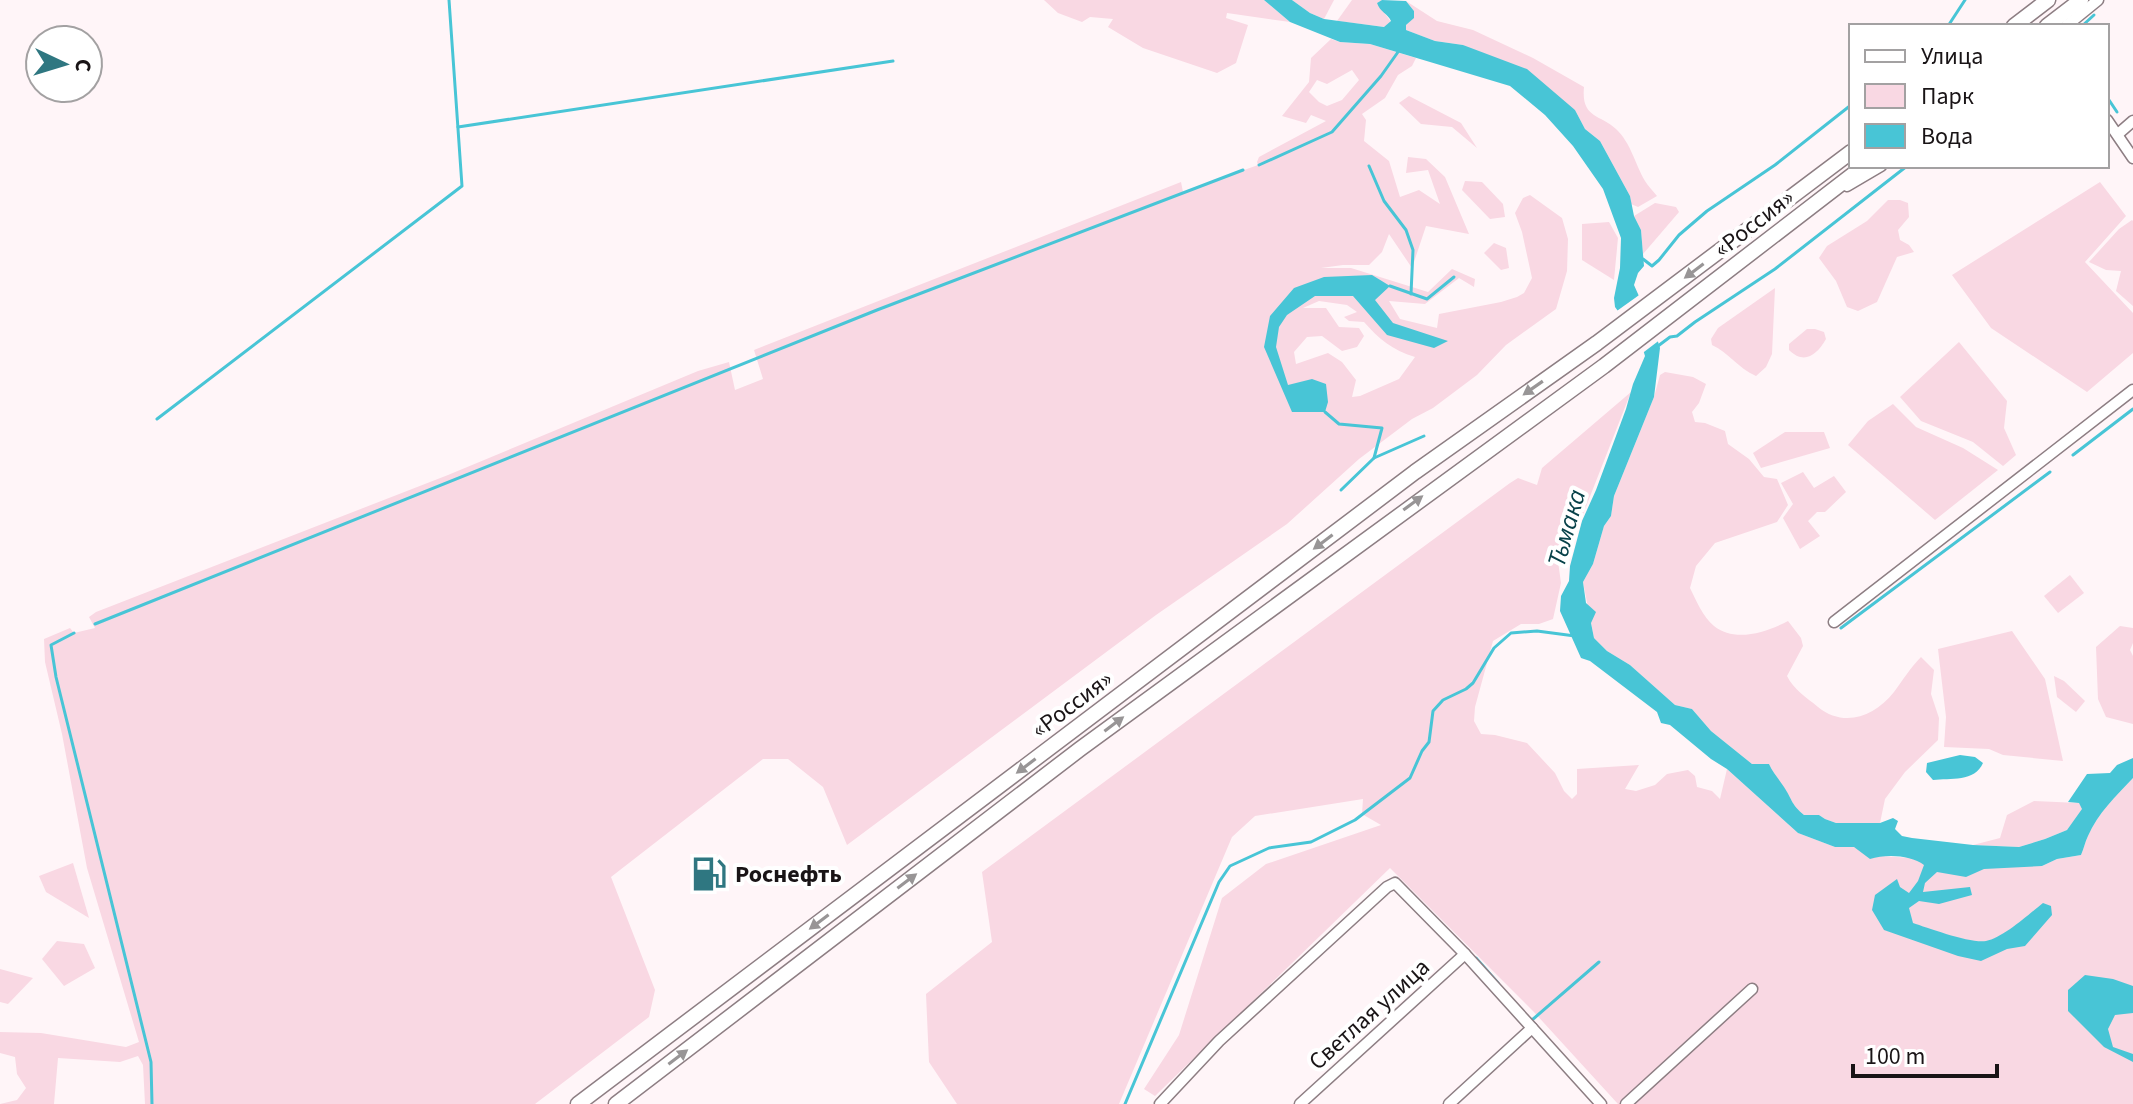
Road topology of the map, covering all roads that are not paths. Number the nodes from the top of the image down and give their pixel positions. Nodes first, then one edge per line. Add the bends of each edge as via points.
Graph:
1 (2048, 0) edge
2 (2081, 0) edge
3 (2098, 0) edge
4 (2017, 24) edge
5 (2050, 24) edge
6 (2072, 24) edge
7 (2133, 121) edge
8 (2109, 123) edge
9 (2118, 134) junction
10 (1849, 154) edge
11 (2133, 158) edge
12 (1861, 168) edge
13 (1878, 168) edge
14 (1814, 205) junction
15 (2133, 390) edge
16 (1834, 622) dead end
17 (1465, 954) junction
18 (1752, 989) dead end
19 (1532, 1028) junction
20 (578, 1104) edge
21 (616, 1104) edge
22 (1160, 1104) edge
23 (1300, 1104) edge
24 (1449, 1104) edge
25 (1601, 1104) edge
26 (1626, 1104) edge

1 - 4 highway
2 - 5 highway
3 - 6 street
7 - 9 street
8 - 9 street
9 - 11 street
10 -> 20 highway, «Россия» via 1415,472
12 - 14 highway, «Россия»
13 - 14 street
21 -> 14 highway, «Россия» via 1091,740 1671,316
15 - 16 street
17 - 19 street
17 - 22 street via 1395,883 1219,1041
17 - 23 street, Светлая улица
18 - 26 street
19 - 24 street
19 - 25 street

